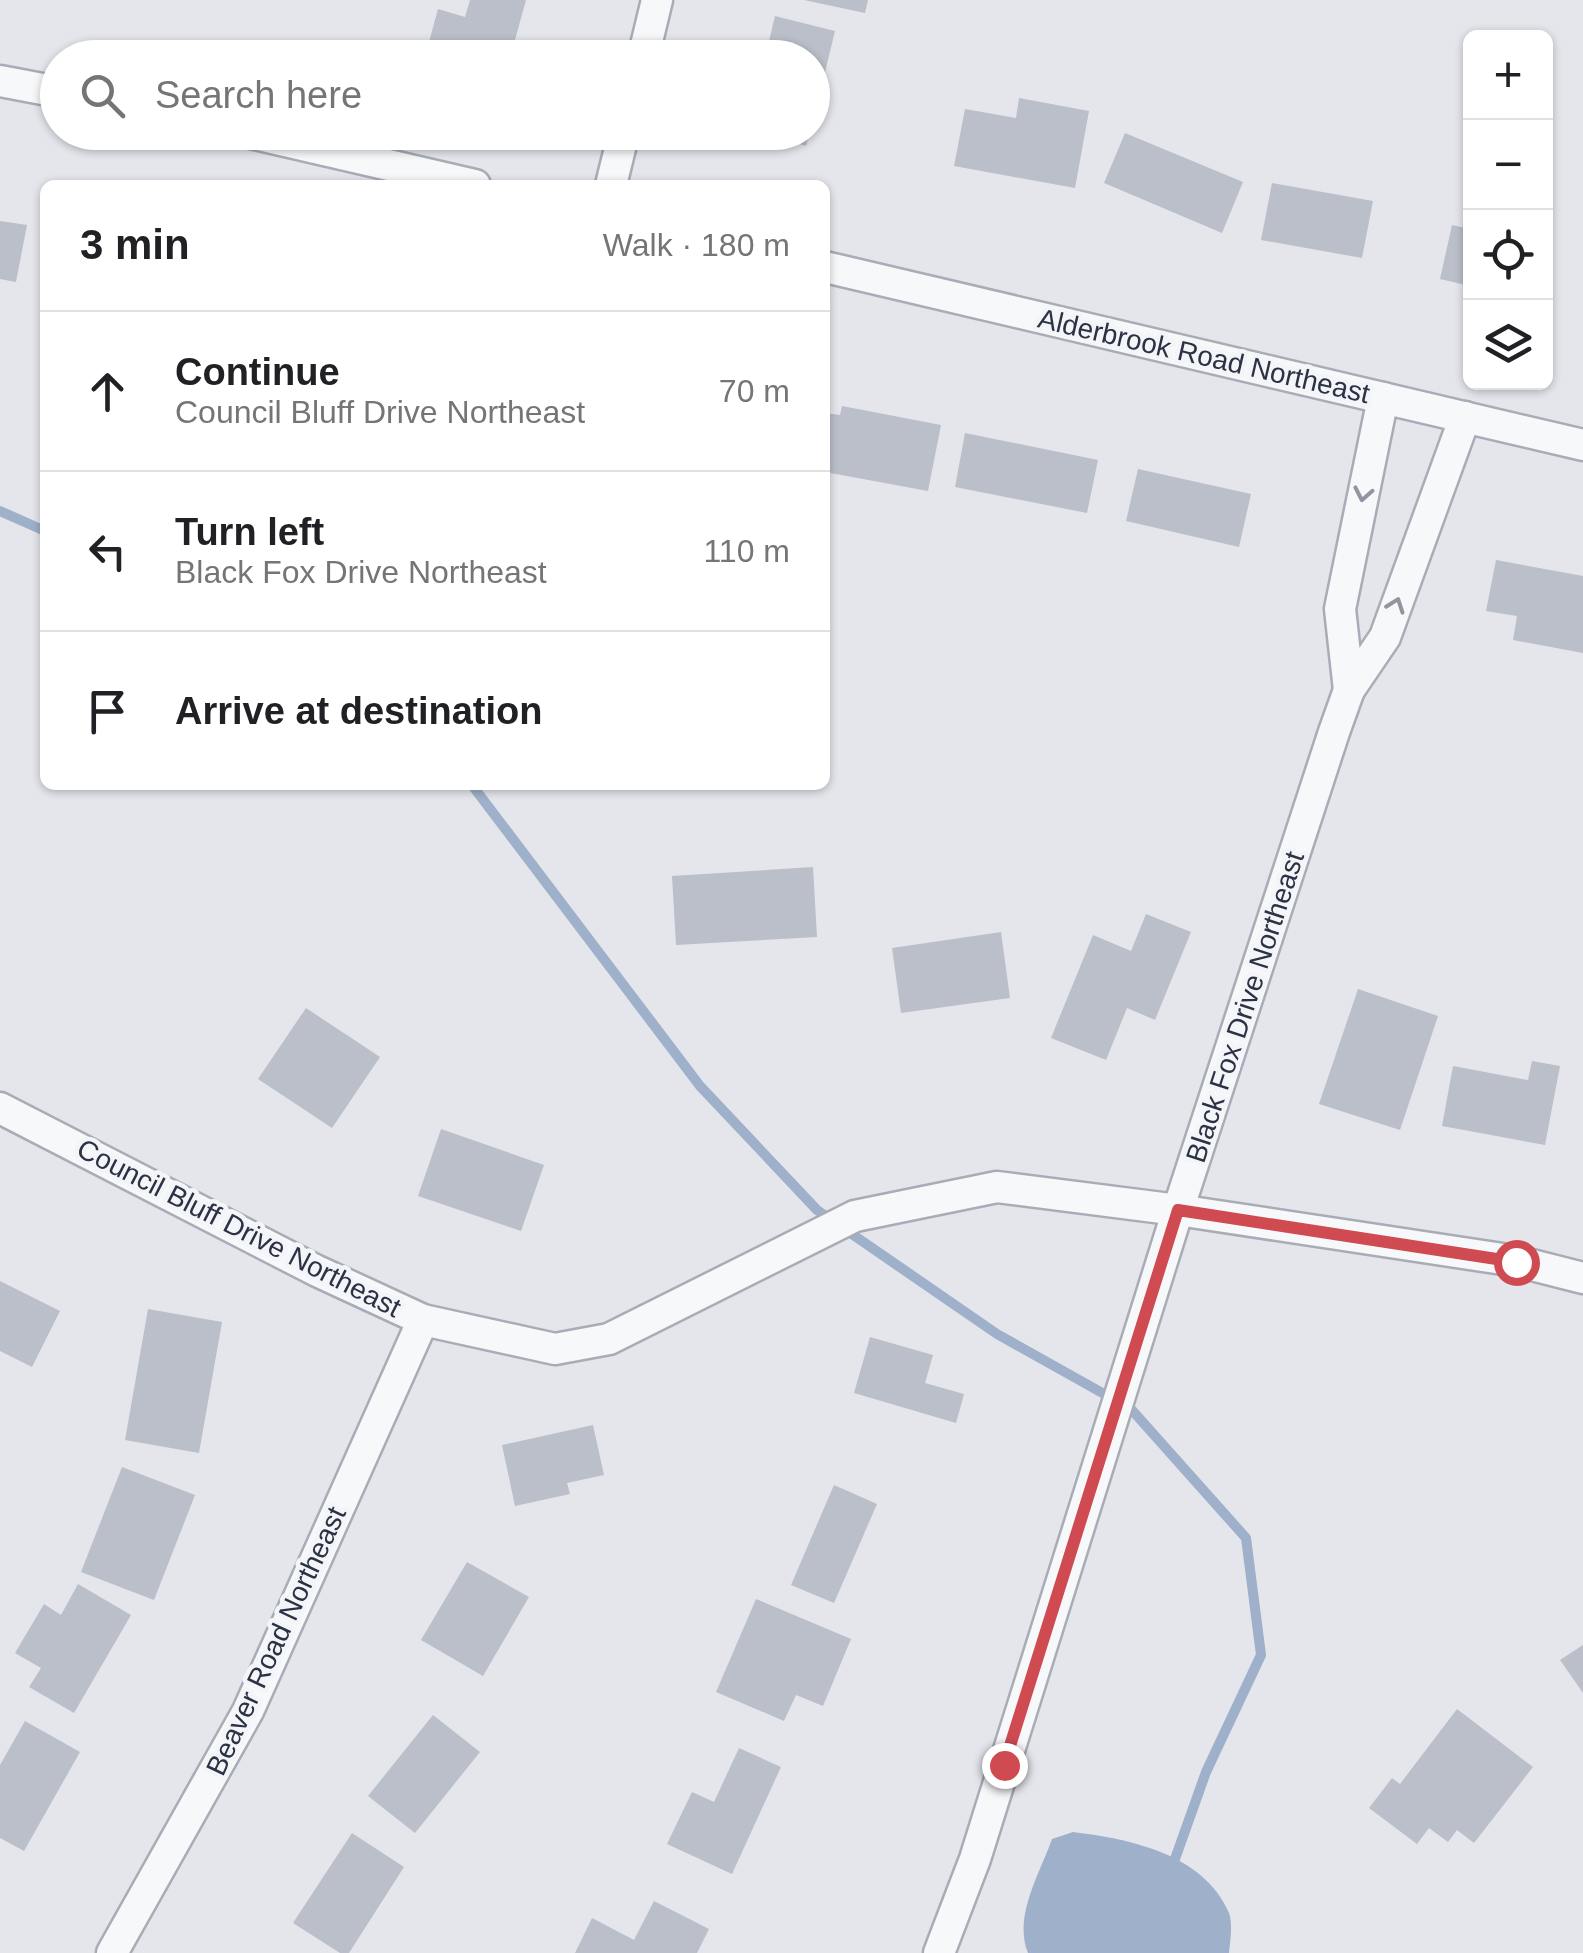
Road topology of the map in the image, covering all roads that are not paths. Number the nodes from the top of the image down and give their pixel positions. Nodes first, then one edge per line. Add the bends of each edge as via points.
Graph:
1 (657, 0) edge
2 (647, 40) edge
3 (0, 80) edge
4 (40, 88) edge
5 (323, 150) edge
6 (620, 150) edge
7 (452, 180) edge
8 (612, 180) edge
9 (830, 268) edge
10 (1382, 398) junction
11 (1465, 417) junction
12 (1583, 445) edge
13 (1349, 690) junction
14 (0, 1108) edge
15 (1178, 1210) junction
16 (1583, 1278) edge
17 (423, 1320) junction
18 (112, 1953) edge
19 (939, 1953) edge

1 - 2 street
3 - 4 street
5 - 7 street
6 - 8 street
9 - 10 street, Alderbrook Road Northeast
10 - 11 street, Alderbrook Road Northeast
10 -> 13 street, Black Fox Drive Northeast via 1340,609
11 - 12 street, Alderbrook Road Northeast
13 -> 11 street, Black Fox Drive Northeast via 1385,637
13 - 15 street, Black Fox Drive Northeast
14 - 17 street, Council Bluff Drive Northeast
15 - 16 street, Council Bluff Drive Northeast
15 - 17 street, Council Bluff Drive Northeast via 997,1187 856,1216 608,1339 556,1349
15 - 19 street, Black Fox Drive Northeast via 975,1859
17 - 18 street, Beaver Road Northeast via 248,1711

